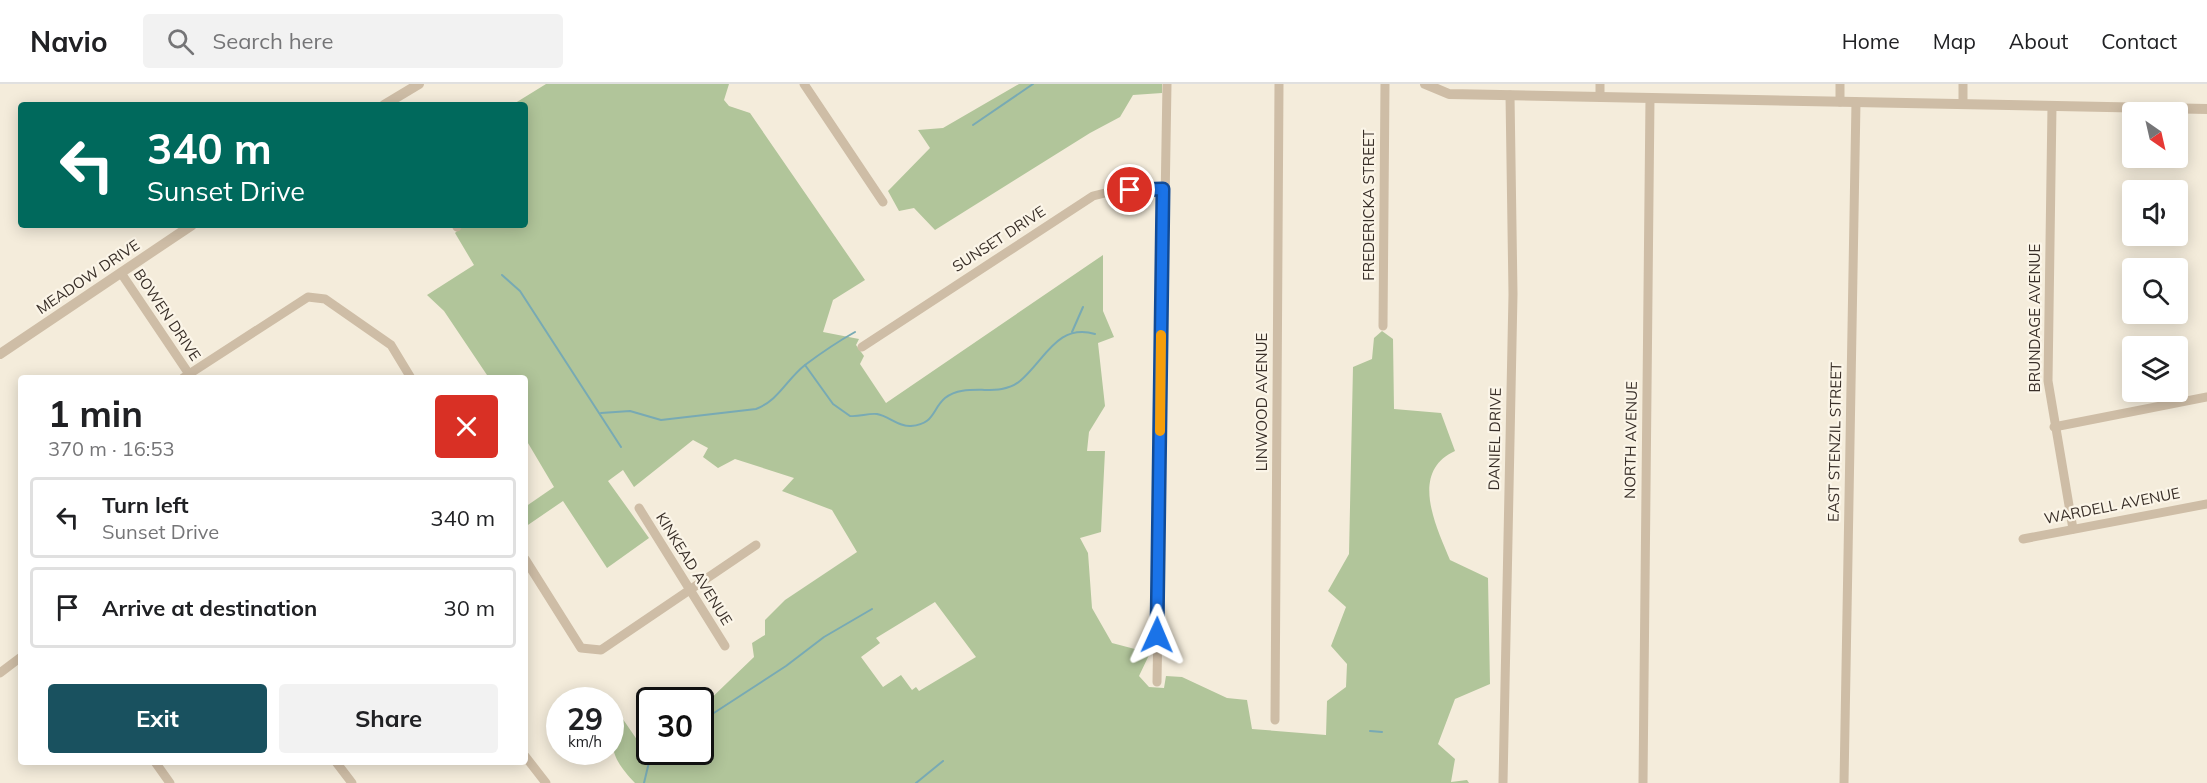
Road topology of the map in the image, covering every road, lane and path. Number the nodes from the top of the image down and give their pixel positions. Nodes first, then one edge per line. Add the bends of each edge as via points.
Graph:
1 (419, 84) edge
2 (804, 84) edge
3 (1167, 84) edge
4 (1280, 84) edge
5 (1385, 84) edge
6 (1425, 84) edge
7 (1600, 84) edge
8 (1840, 84) edge
9 (1963, 84) edge
10 (1492, 89) edge
11 (1510, 95) junction
12 (1600, 97) junction
13 (1650, 98) junction
14 (389, 102) edge
15 (1840, 102) junction
16 (1856, 102) junction
17 (1963, 104) junction
18 (2052, 106) junction
19 (2207, 109) edge
20 (1163, 189) junction
21 (883, 202) dead end
22 (188, 228) edge
23 (121, 273) junction
24 (1383, 326) dead end
25 (862, 347) dead end
26 (0, 354) edge
27 (185, 375) edge
28 (188, 375) edge
29 (408, 375) edge
30 (2207, 397) edge
31 (2054, 428) junction
32 (2207, 504) edge
33 (639, 508) dead end
34 (2073, 529) junction
35 (2023, 539) dead end
36 (756, 545) dead end
37 (528, 564) edge
38 (689, 590) junction
39 (725, 646) dead end
40 (18, 659) edge
41 (0, 673) edge
42 (1156, 681) dead end
43 (1275, 720) dead end
44 (528, 760) edge
45 (157, 765) edge
46 (338, 765) edge
47 (170, 783) edge
48 (352, 783) edge
49 (546, 783) edge
50 (1503, 783) edge
51 (1643, 783) edge
52 (1844, 783) edge

1 - 14 street
2 - 21 street
3 - 20 street
4 - 43 street, LINWOOD AVENUE
5 - 24 street, FREDERICKA STREET
6 - 10 street via 1449,94
7 - 12 street
8 - 15 street
9 - 17 street
10 - 11 street
11 - 12 street
11 - 50 street, DANIEL DRIVE via 1513,294
12 - 13 street
13 - 15 street
13 - 51 street, NORTH AVENUE
15 - 16 street
16 - 17 street
16 - 52 street, EAST STENZIL STREET
17 - 18 street
18 - 19 street
18 - 31 street, BRUNDAGE AVENUE via 2048,381
20 - 25 street, SUNSET DRIVE via 1093,196
20 - 42 street
22 - 23 street, MEADOW DRIVE
23 - 26 street, MEADOW DRIVE
23 - 27 street, BOWEN DRIVE
28 - 29 street via 308,297 325,299 391,345
30 - 31 street
31 - 34 street, BRUNDAGE AVENUE
32 - 34 street, WARDELL AVENUE
33 - 38 street, KINKEAD AVENUE
34 - 35 street, WARDELL AVENUE
36 - 38 street
37 - 38 street via 581,648 601,650
38 - 39 street, KINKEAD AVENUE
40 - 41 street
44 - 49 street
45 - 47 street
46 - 48 street

